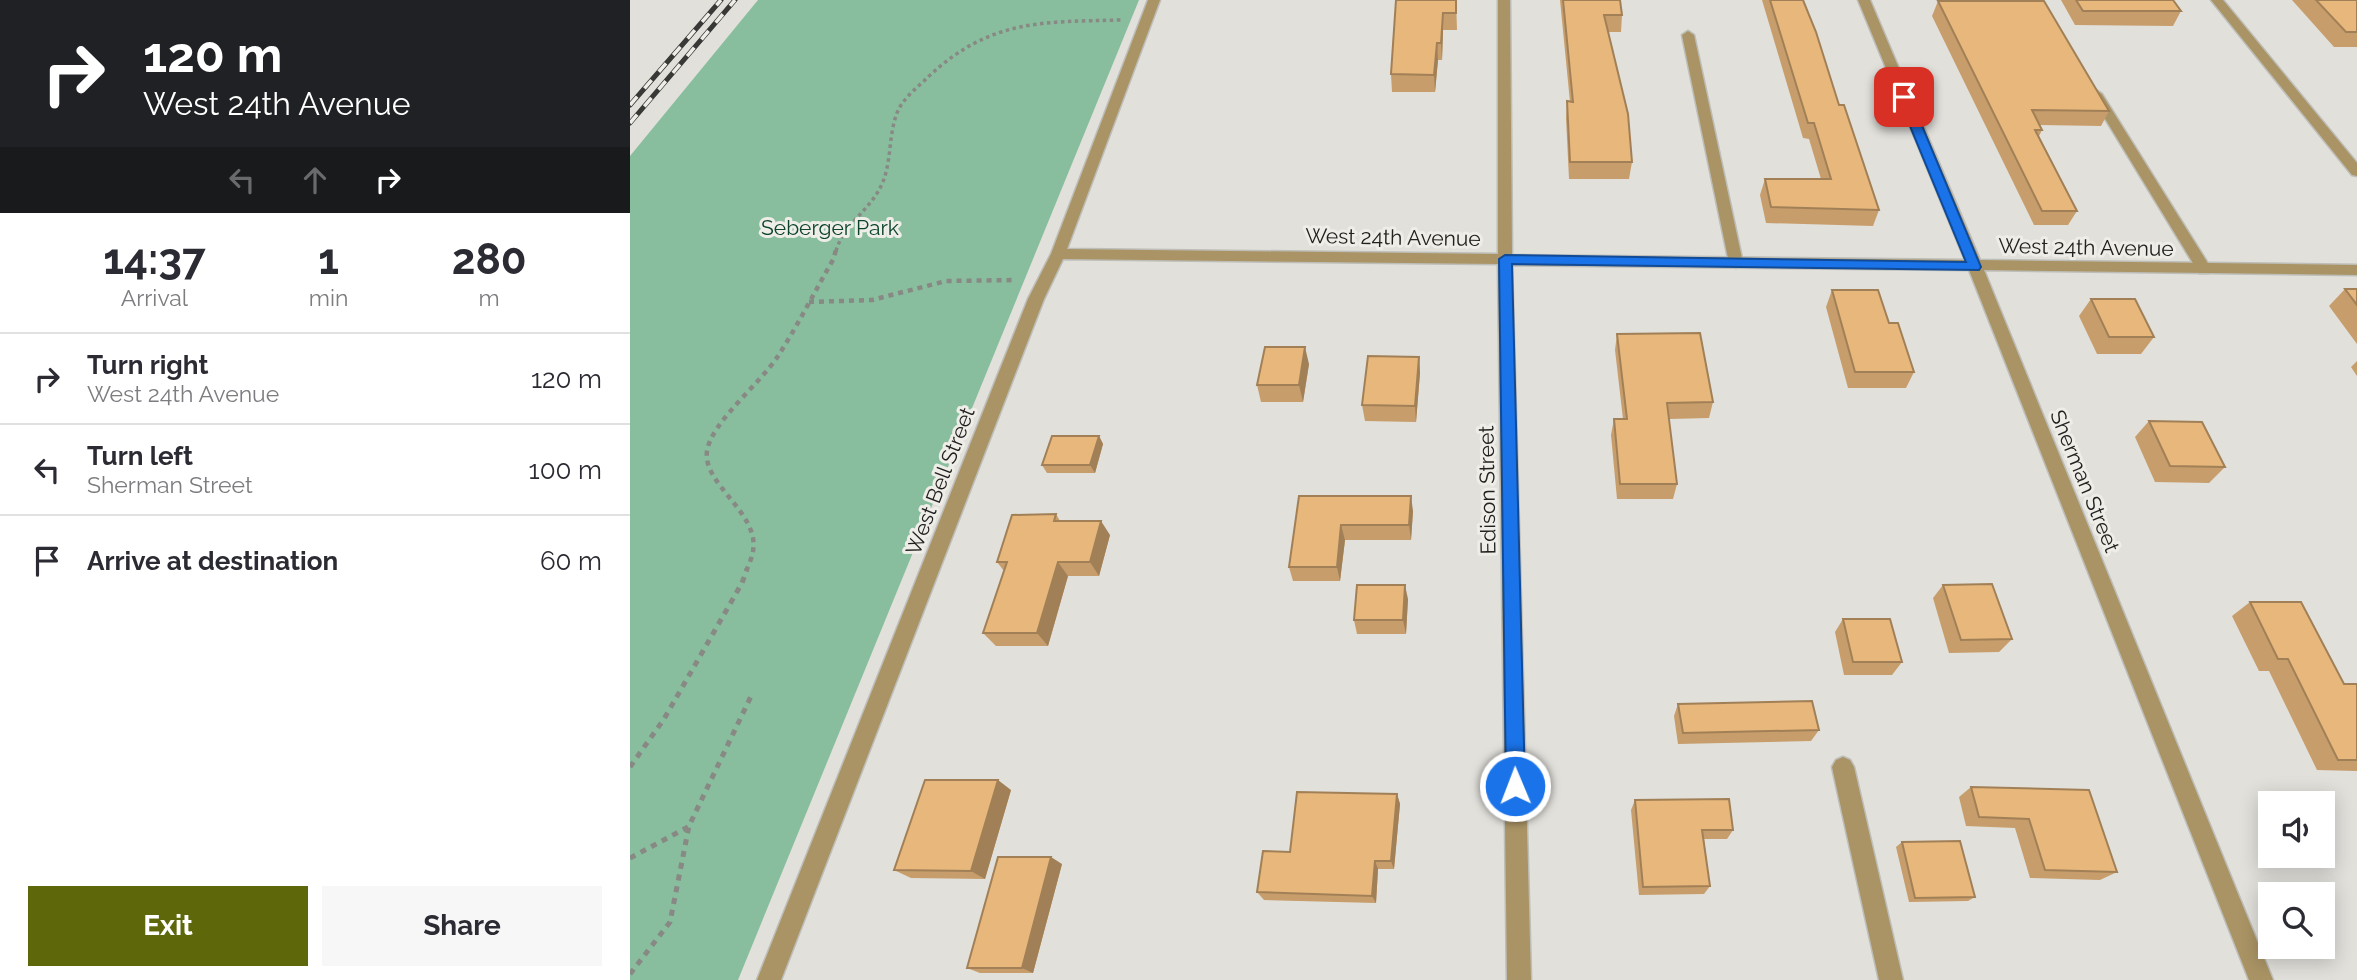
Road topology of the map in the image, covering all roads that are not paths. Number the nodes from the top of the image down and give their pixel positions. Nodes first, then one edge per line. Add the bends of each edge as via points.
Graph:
1 (1154, 0) edge
2 (1504, 0) edge
3 (1864, 0) edge
4 (2217, 0) edge
5 (1688, 35) dead end
6 (2089, 83) edge
7 (2357, 172) edge
8 (1058, 254) junction
9 (1505, 259) junction
10 (1736, 263) junction
11 (1975, 267) junction
12 (2204, 269) junction
13 (2357, 271) edge
14 (1843, 766) dead end
15 (769, 980) edge
16 (1519, 980) edge
17 (1891, 980) edge
18 (2261, 980) edge

1 - 8 street, West Bell Street
2 - 9 street, Edison Street
3 - 11 street, Sherman Street
4 - 7 street
5 - 10 street
6 - 12 street
8 - 9 street, West 24th Avenue
8 - 15 street, West Bell Street
9 - 10 street, West 24th Avenue
9 - 16 street, Edison Street
10 - 11 street, West 24th Avenue
11 - 12 street, West 24th Avenue
11 - 18 street, Sherman Street
12 - 13 street, West 24th Avenue
14 - 17 street

